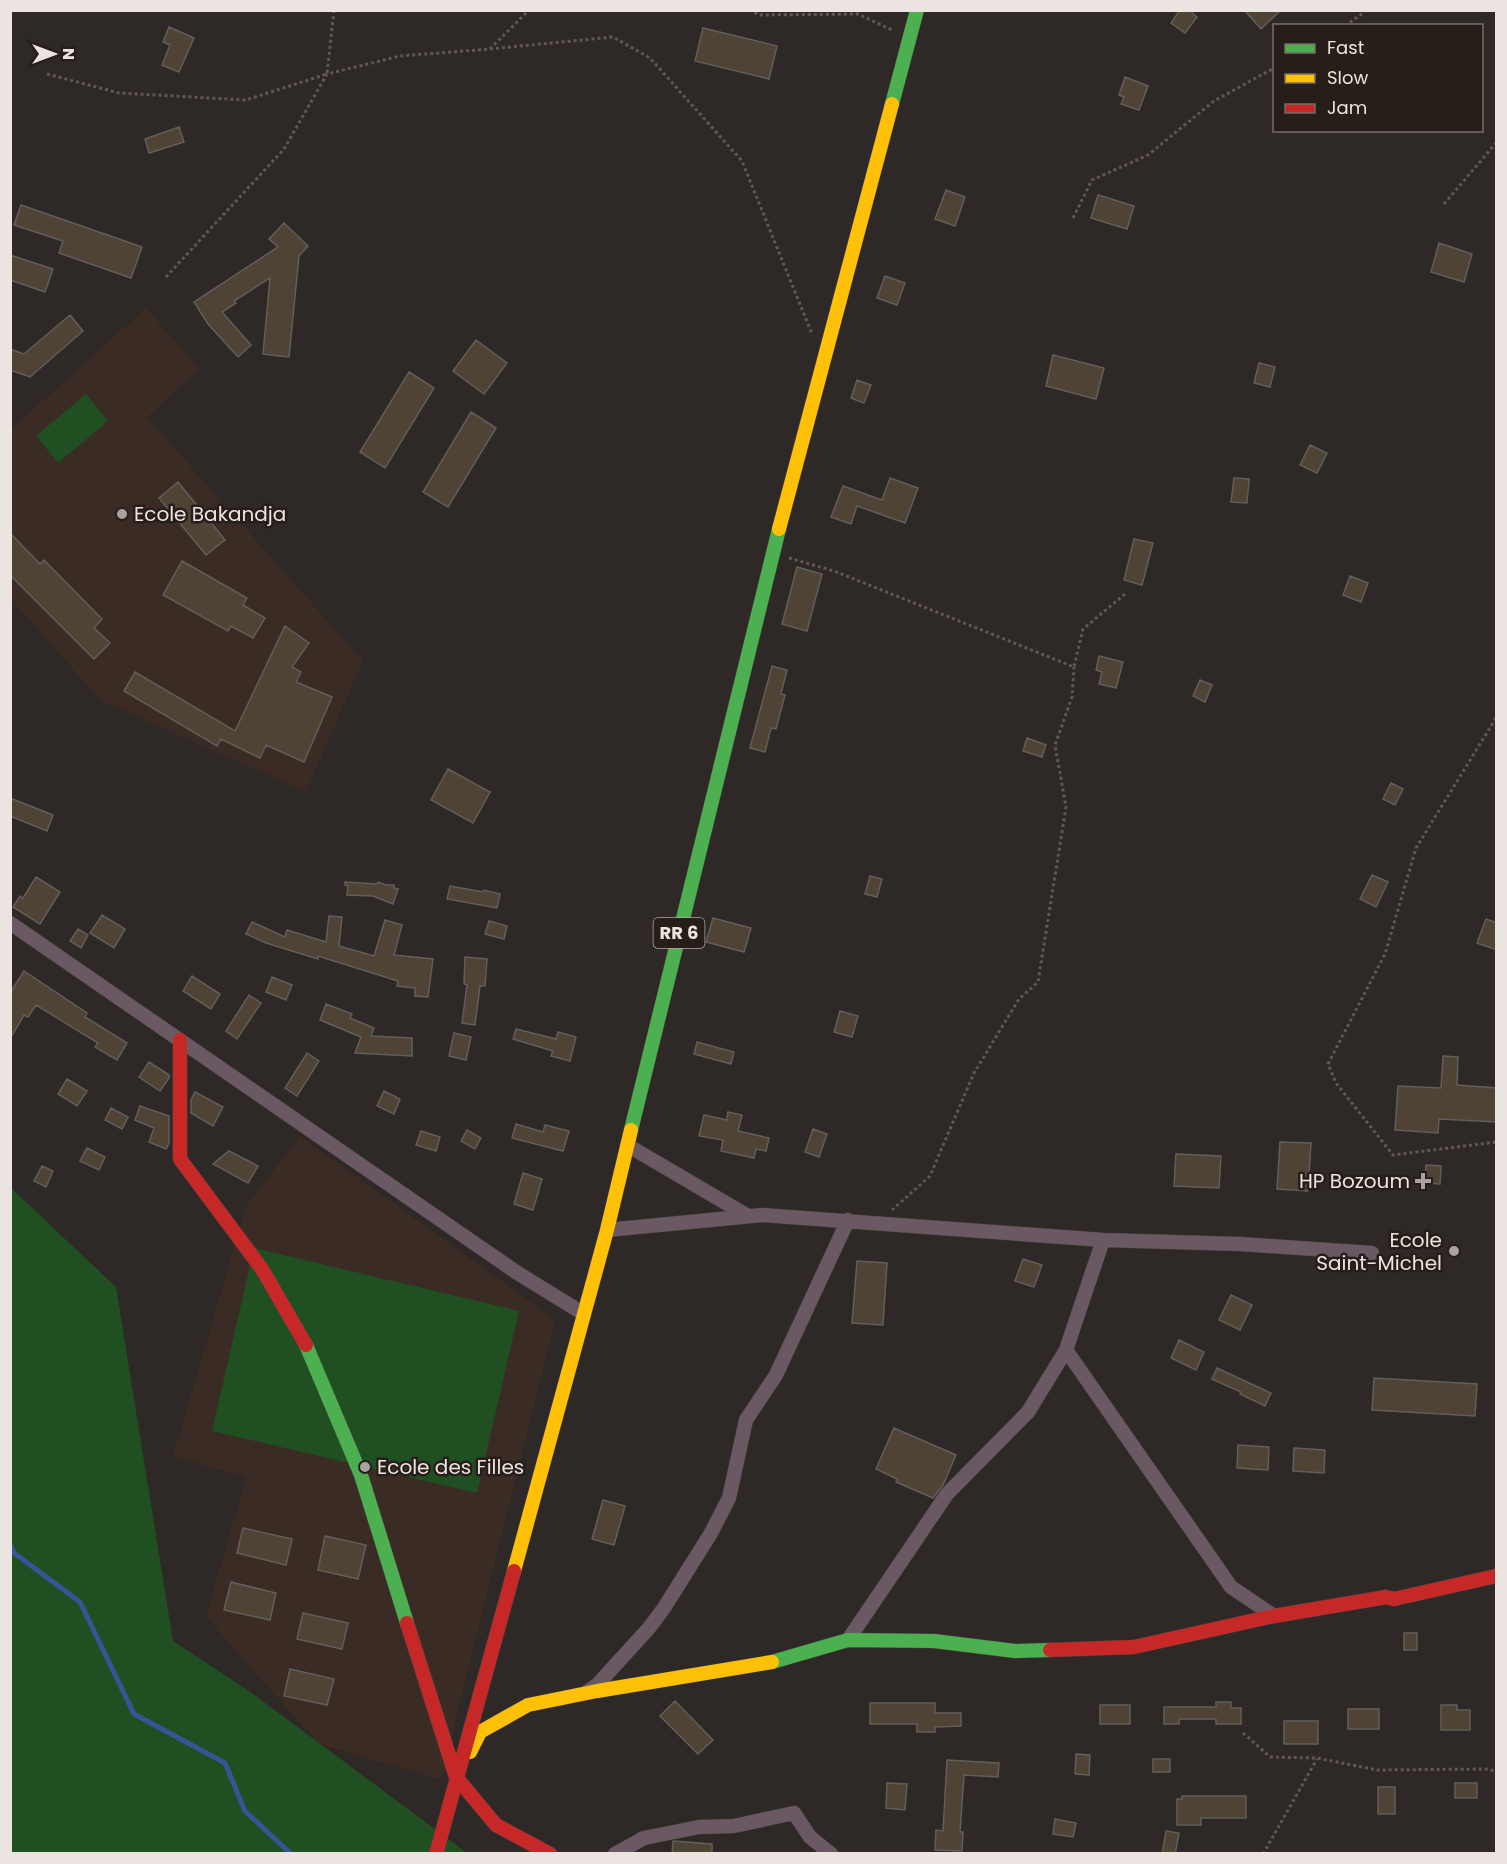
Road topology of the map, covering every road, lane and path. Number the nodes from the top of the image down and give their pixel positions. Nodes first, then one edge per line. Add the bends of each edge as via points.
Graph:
1 (334, 10) edge
2 (529, 10) edge
3 (749, 10) edge
4 (917, 10) edge
5 (1366, 10) edge
6 (1348, 24) edge
7 (910, 38) junction
8 (490, 49) junction
9 (1273, 69) edge
10 (46, 74) dead end
11 (327, 74) junction
12 (1497, 143) edge
13 (1444, 204) dead end
14 (1073, 218) dead end
15 (166, 277) dead end
16 (824, 362) junction
17 (773, 553) junction
18 (1125, 594) dead end
19 (1074, 667) junction
20 (1497, 718) edge
21 (10, 923) edge
22 (180, 1040) junction
23 (1497, 1142) edge
24 (627, 1144) junction
25 (748, 1216) junction
26 (848, 1220) junction
27 (877, 1223) junction
28 (607, 1230) junction
29 (1103, 1240) junction
30 (1372, 1253) dead end
31 (584, 1314) junction
32 (1066, 1350) junction
33 (1497, 1576) edge
34 (1274, 1616) junction
35 (848, 1640) junction
36 (585, 1693) junction
37 (1243, 1733) dead end
38 (1317, 1758) junction
39 (1497, 1771) edge
40 (456, 1777) junction
41 (436, 1854) edge
42 (550, 1854) edge
43 (615, 1854) edge
44 (831, 1854) edge
45 (1263, 1854) edge

1 - 11 path
2 - 8 path
3 - 7 path via 759,15 858,14
4 - 7 street, RR 6
5 - 6 path
7 - 16 street, RR 6
8 - 11 path via 400,56
8 - 16 path via 613,37 650,58 742,161
9 - 14 path via 1214,101 1148,155 1092,180
10 - 11 path via 119,93 246,100
11 - 15 path via 285,149
12 - 13 path
16 - 17 street, RR 6
17 - 19 path via 834,571
17 - 24 street, RR 6
18 - 19 path via 1083,629
19 - 27 path via 1071,697 1054,745 1066,807 1038,982 1019,999 974,1073 930,1176
20 - 23 path via 1416,848 1385,954 1328,1064 1336,1083 1393,1155
21 - 22 street
22 - 31 street via 516,1272
22 - 40 street via 180,1159 262,1269 311,1354 361,1475
24 - 25 street
24 - 28 street, RR 6
25 - 26 street
25 - 28 street
26 - 27 street
26 - 36 street via 776,1375 746,1420 729,1498 711,1533 649,1628
27 - 29 street
28 - 31 street, RR 6
29 - 30 street
29 - 32 street
31 - 40 street, RR 6
32 - 34 street via 1232,1587
32 - 35 street via 1028,1412 947,1494
33 - 34 street via 1394,1599
34 - 35 street via 1134,1647 1015,1651 933,1641
35 - 36 street via 763,1665
36 - 40 street via 528,1705 480,1732
37 - 38 path via 1270,1757
38 - 39 path via 1377,1770
38 - 45 path
40 - 41 street, RR 6
40 - 42 street via 496,1825
43 - 44 street via 644,1838 794,1813 810,1837

